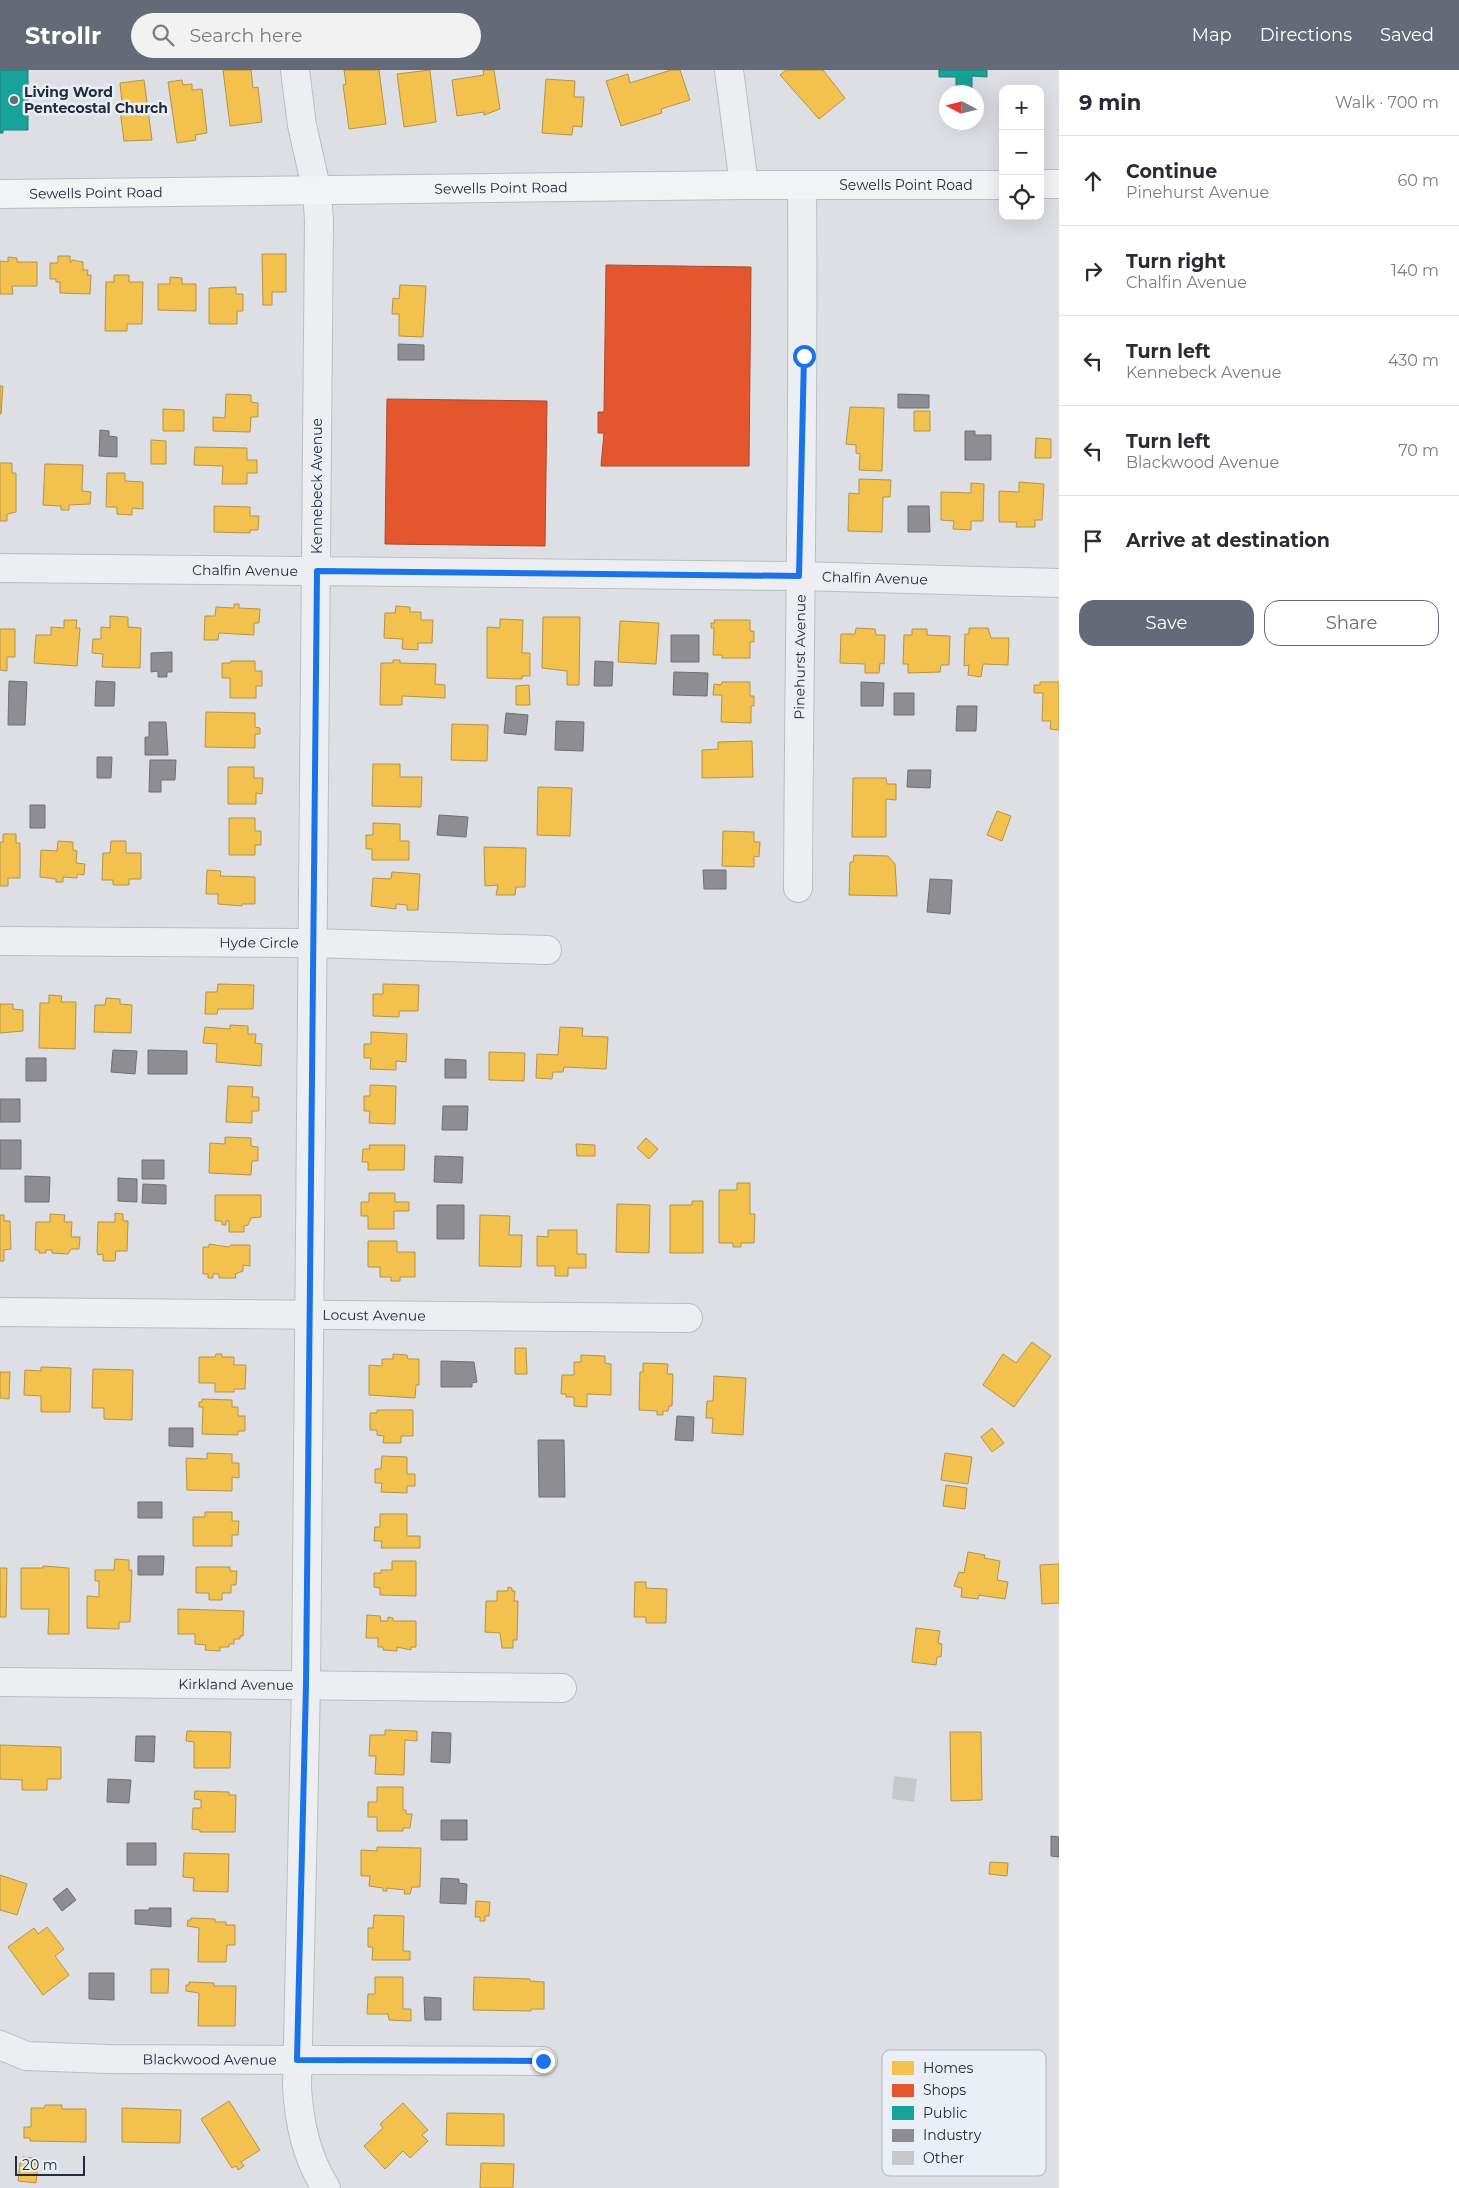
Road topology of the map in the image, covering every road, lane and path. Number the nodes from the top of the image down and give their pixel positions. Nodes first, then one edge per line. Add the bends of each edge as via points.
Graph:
1 (294, 70) edge
2 (729, 70) edge
3 (1044, 184) edge
4 (1059, 184) edge
5 (744, 185) junction
6 (999, 185) edge
7 (802, 186) junction
8 (317, 192) junction
9 (0, 194) edge
10 (0, 568) edge
11 (317, 571) junction
12 (799, 576) junction
13 (1059, 582) edge
14 (798, 888) dead end
15 (0, 940) edge
16 (312, 943) junction
17 (547, 950) dead end
18 (0, 1312) edge
19 (308, 1315) junction
20 (688, 1318) dead end
21 (0, 1682) edge
22 (306, 1685) junction
23 (562, 1688) dead end
24 (0, 2045) edge
25 (297, 2060) junction
26 (543, 2061) dead end
27 (326, 2188) edge

1 - 8 street, Kennebeck Avenue
2 - 5 street
3 - 4 main road
5 - 7 main road, Sewells Point Road
5 - 8 main road, Sewells Point Road
6 - 7 main road, Sewells Point Road
7 - 12 street, Pinehurst Avenue via 804,356
8 - 9 main road, Sewells Point Road
8 - 11 street, Kennebeck Avenue
10 - 11 street, Chalfin Avenue
11 - 12 street, Chalfin Avenue
11 - 16 street, Kennebeck Avenue
12 - 13 street, Chalfin Avenue
12 - 14 street, Pinehurst Avenue
15 - 16 street, Hyde Circle
16 - 17 street, Hyde Circle
16 - 19 street, Kennebeck Avenue
18 - 19 street, Locust Avenue
19 - 20 street, Locust Avenue
19 - 22 street, Kennebeck Avenue
21 - 22 street, Kirkland Avenue
22 - 23 street, Kirkland Avenue
22 - 25 street, Kennebeck Avenue
24 - 25 street, Blackwood Avenue via 26,2056
25 - 26 street, Blackwood Avenue
25 - 27 street, Kennebeck Avenue via 299,2114 306,2146

